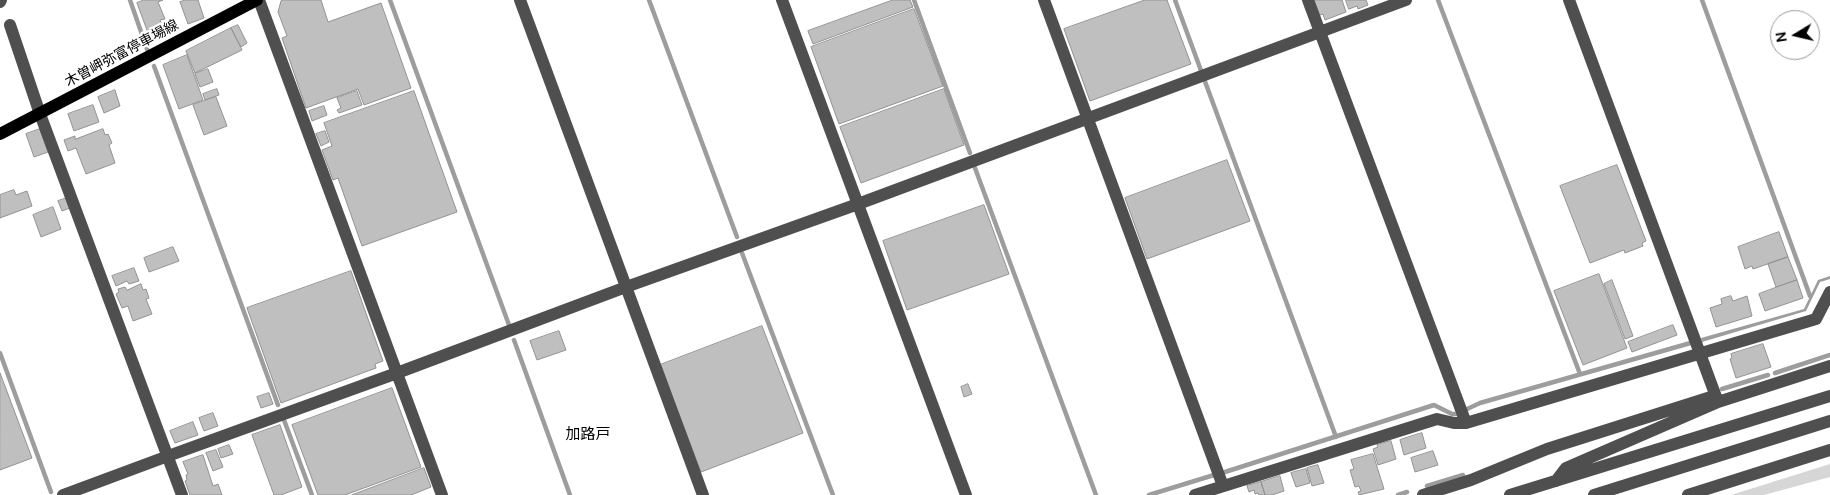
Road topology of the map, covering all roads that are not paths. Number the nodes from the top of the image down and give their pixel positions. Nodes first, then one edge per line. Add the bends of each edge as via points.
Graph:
1 (258, 0) edge
2 (520, 0) edge
3 (782, 0) edge
4 (1044, 0) edge
5 (1308, 0) edge
6 (1406, 0) edge
7 (1569, 0) edge
8 (10, 25) dead end
9 (1320, 32) junction
10 (40, 114) junction
11 (1088, 117) junction
12 (0, 134) edge
13 (858, 204) junction
14 (626, 287) junction
15 (1830, 292) edge
16 (1697, 346) junction
17 (1830, 366) edge
18 (397, 373) junction
19 (1830, 396) edge
20 (1717, 398) junction
21 (1830, 421) edge
22 (1466, 423) junction
23 (1830, 450) edge
24 (168, 456) junction
25 (1556, 481) junction
26 (1223, 486) junction
27 (63, 495) edge
28 (182, 495) edge
29 (442, 495) edge
30 (703, 495) edge
31 (966, 495) edge
32 (1195, 495) edge
33 (1423, 495) edge
34 (1510, 495) edge
35 (1594, 495) edge
36 (1688, 495) edge

1 - 10 main road, 木曽岬弥富停車場線
1 - 18 street
2 - 14 street
3 - 13 street
4 - 11 street
5 - 9 street
6 - 9 street
7 - 16 street
8 - 10 street
9 - 11 street
9 - 22 street
10 - 12 main road, 木曽岬弥富停車場線
10 - 24 street
11 - 13 street
11 - 26 street
13 - 14 street
13 - 31 street
14 - 18 street
14 - 30 street
15 - 16 street via 1816,319
16 - 20 street
16 - 22 street
17 - 20 street
18 - 24 street
18 - 29 street
19 - 25 street
20 - 25 street via 1566,468
20 - 33 street via 1546,449 1472,480
21 - 35 street
22 - 26 street via 1437,419
23 - 36 street
24 - 27 street
24 - 28 street
25 - 34 street
26 - 32 street

